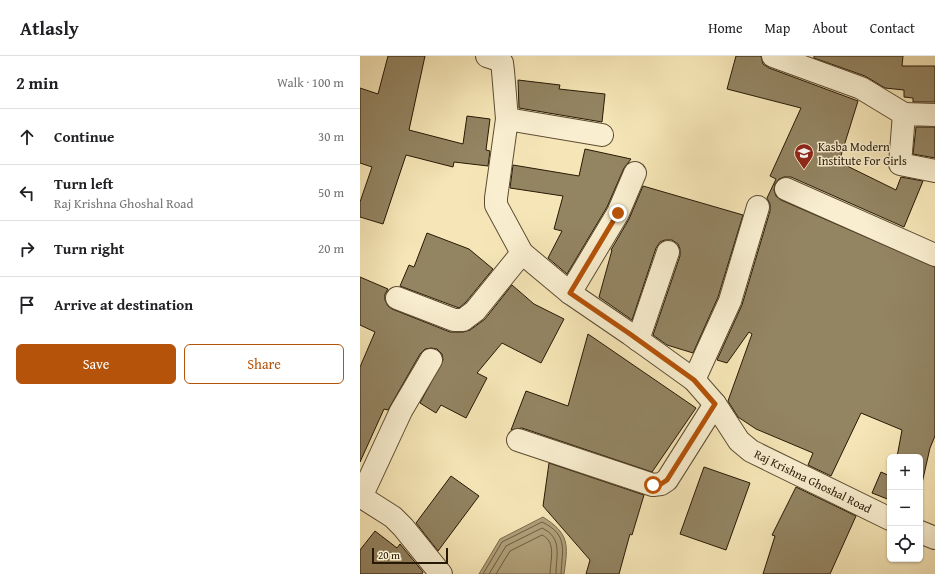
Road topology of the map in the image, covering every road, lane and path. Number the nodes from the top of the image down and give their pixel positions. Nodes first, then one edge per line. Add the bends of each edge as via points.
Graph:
1 (487, 56) edge
2 (773, 56) edge
3 (904, 114) junction
4 (935, 115) edge
5 (507, 119) junction
6 (602, 136) dead end
7 (935, 171) edge
8 (634, 173) dead end
9 (786, 189) dead end
10 (758, 207) dead end
11 (668, 252) dead end
12 (522, 253) junction
13 (935, 255) edge
14 (570, 293) junction
15 (397, 298) dead end
16 (638, 340) junction
17 (432, 360) dead end
18 (694, 380) junction
19 (715, 404) junction
20 (518, 440) dead end
21 (361, 496) edge
22 (887, 518) edge
23 (923, 533) edge
24 (935, 538) edge
25 (441, 574) edge

1 - 5 street, Raj Krishna Ghoshal Road via 502,63
2 - 3 street via 861,88
3 - 4 street
3 - 7 street via 900,164
5 - 6 street
5 - 12 street, Raj Krishna Ghoshal Road via 496,205
8 - 14 street via 618,213
9 - 13 street
10 - 18 street via 730,301
11 - 16 street
12 - 14 street, Raj Krishna Ghoshal Road
12 - 15 street via 475,311 463,320 454,320
14 - 16 street, Raj Krishna Ghoshal Road
16 - 18 street, Raj Krishna Ghoshal Road
17 - 21 street via 401,411
18 - 19 street, Raj Krishna Ghoshal Road
19 - 20 street via 667,480 661,484 653,485
19 - 22 street, Raj Krishna Ghoshal Road via 739,441 751,451
21 - 25 street via 393,517
23 - 24 street

